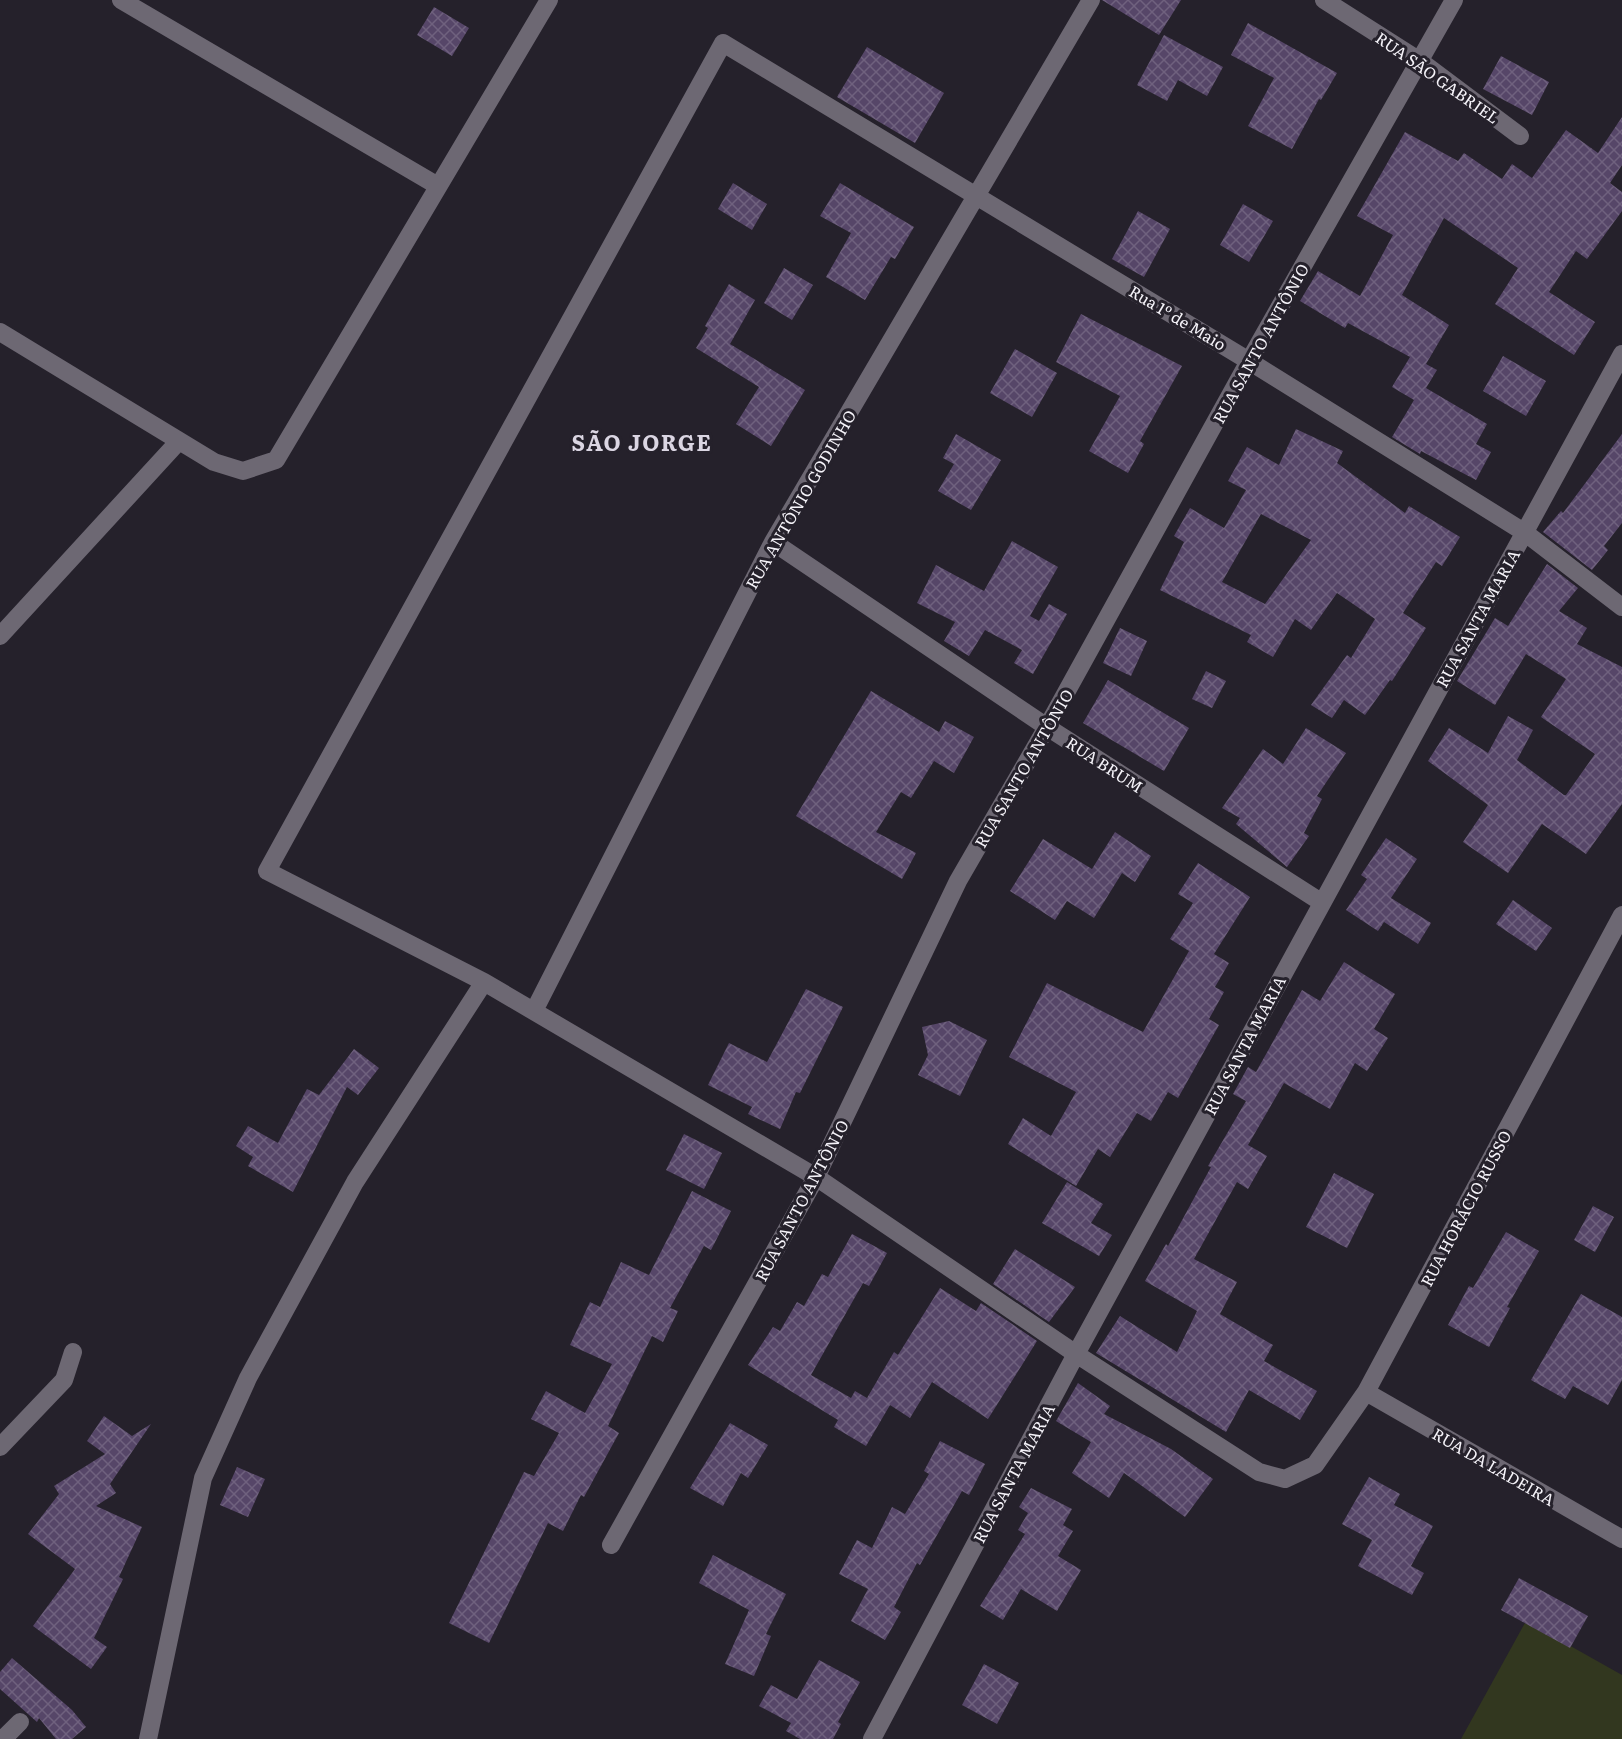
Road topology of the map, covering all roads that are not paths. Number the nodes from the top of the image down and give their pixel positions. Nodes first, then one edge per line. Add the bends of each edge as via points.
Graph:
1 (121, 0) edge
2 (549, 0) edge
3 (1091, 0) edge
4 (1324, 0) edge
5 (1454, 0) edge
6 (1420, 61) junction
7 (1520, 136) dead end
8 (438, 186) junction
9 (978, 196) junction
10 (0, 332) edge
11 (1622, 354) edge
12 (1249, 361) junction
13 (179, 441) junction
14 (1524, 532) junction
15 (773, 542) junction
16 (1622, 607) edge
17 (0, 636) edge
18 (1047, 727) junction
19 (1321, 903) junction
20 (1622, 915) edge
21 (484, 982) junction
22 (534, 1011) junction
23 (816, 1177) junction
24 (73, 1352) dead end
25 (1076, 1354) junction
26 (1366, 1392) junction
27 (0, 1447) edge
28 (1622, 1539) edge
29 (611, 1545) dead end
30 (20, 1722) dead end
31 (3, 1739) edge
32 (148, 1739) edge
33 (872, 1739) edge

1 - 8 street
2 - 8 street
3 - 9 street, RUA ANTÔNIO GODINHO
4 - 6 street, RUA SÃO GABRIEL
5 - 6 street, RUA SANTO ANTÔNIO
6 - 7 street, RUA SÃO GABRIEL
6 - 12 street, RUA SANTO ANTÔNIO
8 - 13 street via 276,460 243,471 214,462
9 - 12 street, Rua 1º de Maio
9 - 15 street, RUA ANTÔNIO GODINHO
9 - 21 street, Rua 1º de Maio via 723,43 267,871
10 - 13 street
11 - 14 street, RUA SANTA MARIA
12 - 14 street, Rua 1º de Maio
12 - 18 street, RUA SANTO ANTÔNIO
13 - 17 street
14 - 16 street, Rua 1º de Maio
14 - 19 street, RUA SANTA MARIA
15 - 18 street, RUA BRUM
15 - 22 street, RUA ANTÔNIO GODINHO
18 - 19 street, RUA BRUM
18 - 23 street, RUA SANTO ANTÔNIO via 958,881
19 - 25 street, RUA SANTA MARIA
20 - 26 street, RUA HORÁCIO RUSSO
21 - 22 street
21 - 32 street via 355,1182 248,1378 203,1478
22 - 23 street
23 - 25 street
23 - 29 street, RUA SANTO ANTÔNIO
24 - 27 street via 64,1380
25 - 26 street, RUA HORÁCIO RUSSO via 1259,1472 1285,1479 1315,1465
25 - 33 street, RUA SANTA MARIA
26 - 28 street, RUA DA LADEIRA
30 - 31 street

